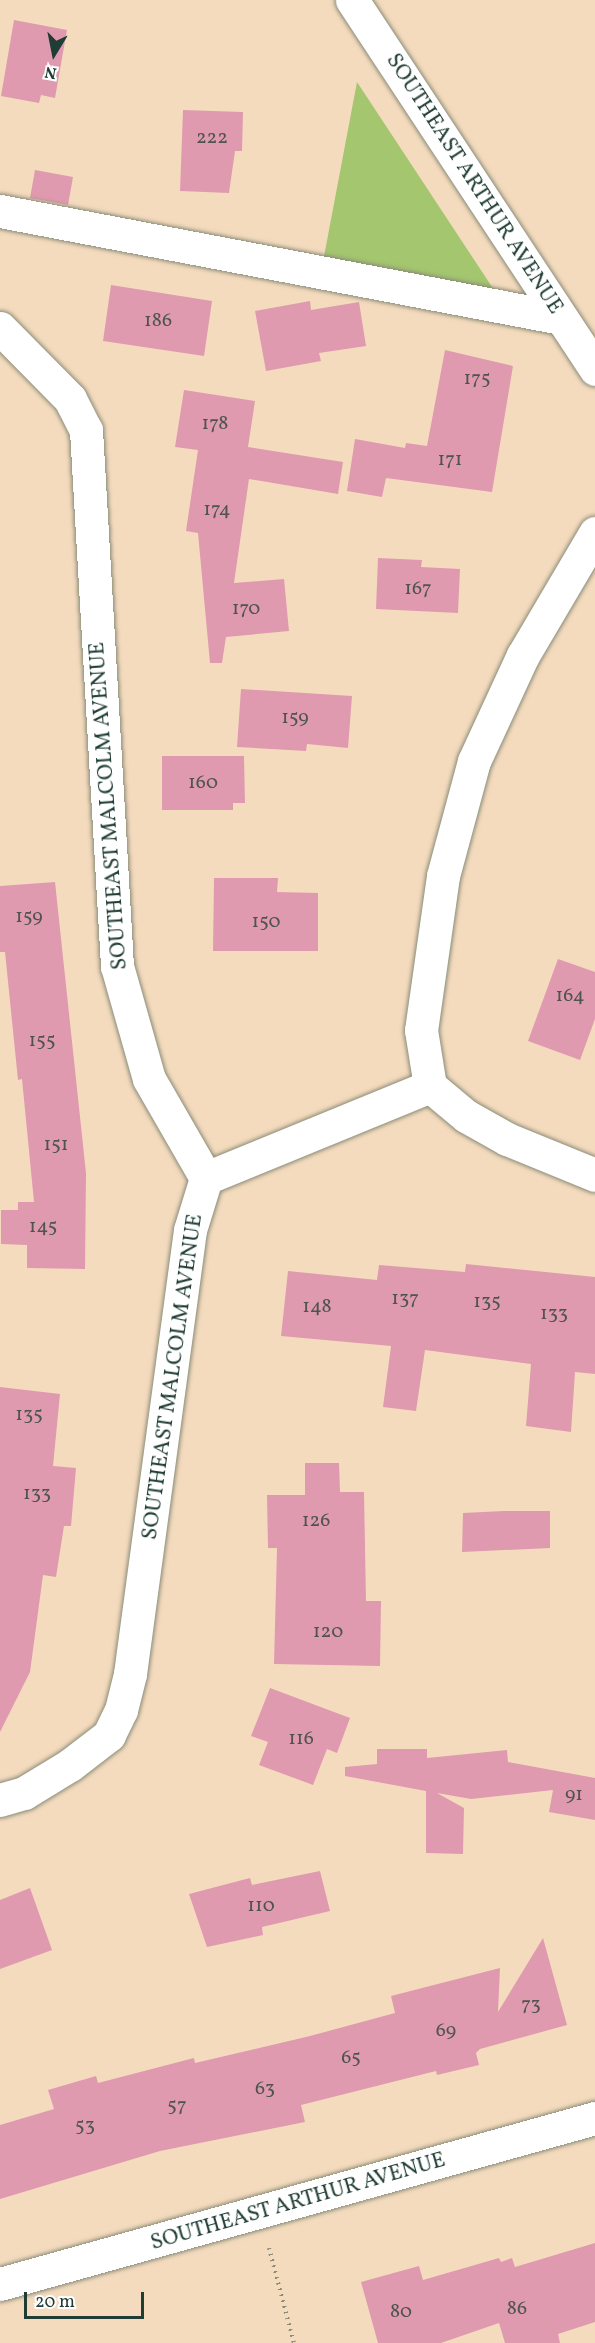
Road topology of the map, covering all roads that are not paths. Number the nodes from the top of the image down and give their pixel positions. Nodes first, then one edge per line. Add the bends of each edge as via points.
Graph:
1 (352, 0) edge
2 (0, 211) edge
3 (561, 318) junction
4 (0, 328) edge
5 (595, 369) edge
6 (595, 533) edge
7 (430, 1086) junction
8 (595, 1175) edge
9 (206, 1178) junction
10 (0, 1800) edge
11 (595, 2118) edge
12 (0, 2284) edge

1 - 3 street, SOUTHEAST ARTHUR AVENUE
2 - 3 street
3 - 5 street, SOUTHEAST ARTHUR AVENUE
4 - 9 street, SOUTHEAST MALCOLM AVENUE via 70,399 86,430 117,966 149,1079
6 - 7 street via 523,655 474,761 443,876 426,978 421,1030
7 - 8 street via 466,1116 507,1139
7 - 9 street
9 - 10 street, SOUTHEAST MALCOLM AVENUE via 190,1230 130,1674 121,1710 109,1735 70,1765 24,1793
11 - 12 street, SOUTHEAST ARTHUR AVENUE

